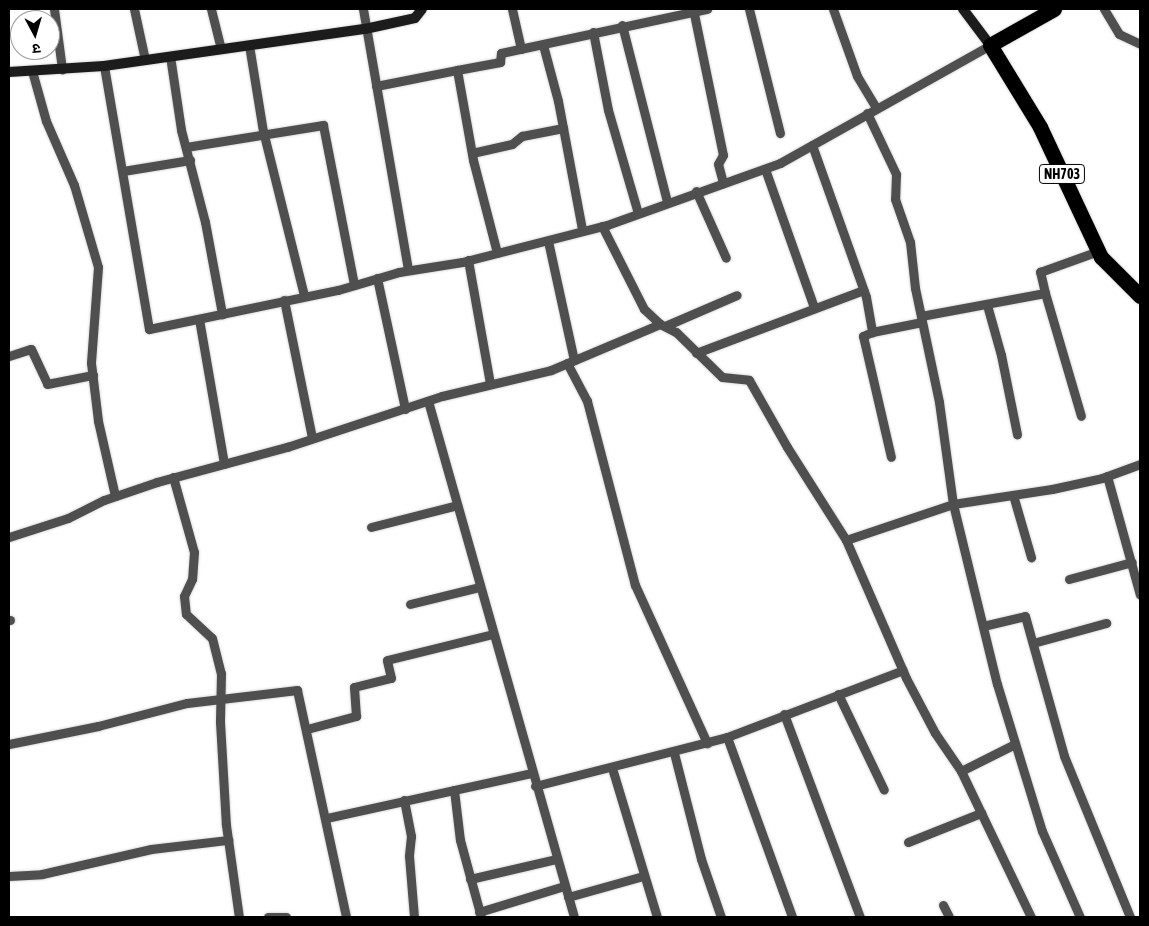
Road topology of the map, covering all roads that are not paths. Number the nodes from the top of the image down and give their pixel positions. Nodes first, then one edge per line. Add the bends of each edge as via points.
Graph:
1 (54, 9) edge
2 (134, 9) edge
3 (211, 9) edge
4 (363, 9) edge
5 (422, 9) edge
6 (512, 9) edge
7 (707, 9) edge
8 (749, 9) edge
9 (833, 9) edge
10 (963, 9) edge
11 (1054, 9) edge
12 (1104, 9) edge
13 (693, 10) edge
14 (622, 26) junction
15 (365, 29) junction
16 (592, 32) junction
17 (542, 44) junction
18 (1140, 44) edge
19 (249, 45) junction
20 (990, 45) junction
21 (221, 49) junction
22 (521, 49) junction
23 (170, 56) junction
24 (145, 60) junction
25 (104, 66) junction
26 (62, 69) junction
27 (457, 70) junction
28 (9, 72) edge
29 (32, 72) junction
30 (376, 86) junction
31 (876, 108) junction
32 (867, 113) junction
33 (563, 128) junction
34 (780, 133) dead end
35 (264, 135) junction
36 (812, 145) junction
37 (186, 147) junction
38 (472, 153) junction
39 (190, 160) junction
40 (765, 169) junction
41 (123, 170) junction
42 (723, 183) junction
43 (696, 191) junction
44 (667, 202) junction
45 (638, 213) junction
46 (602, 226) junction
47 (582, 230) junction
48 (548, 241) junction
49 (1098, 251) junction
50 (497, 252) junction
51 (726, 258) dead end
52 (468, 260) junction
53 (408, 270) junction
54 (377, 278) junction
55 (354, 285) junction
56 (864, 290) junction
57 (1045, 293) junction
58 (736, 295) dead end
59 (304, 296) junction
60 (1140, 296) edge
61 (284, 300) junction
62 (987, 305) junction
63 (814, 307) junction
64 (222, 314) junction
65 (199, 319) junction
66 (921, 319) junction
67 (662, 325) junction
68 (872, 332) junction
69 (696, 353) junction
70 (9, 356) edge
71 (570, 362) junction
72 (93, 376) junction
73 (490, 383) junction
74 (428, 402) junction
75 (405, 410) junction
76 (1081, 416) dead end
77 (1017, 434) dead end
78 (312, 438) junction
79 (891, 457) dead end
80 (224, 464) junction
81 (1140, 464) edge
82 (1107, 476) junction
83 (174, 477) junction
84 (1013, 495) junction
85 (115, 496) junction
86 (953, 504) junction
87 (457, 505) junction
88 (371, 527) dead end
89 (9, 537) edge
90 (846, 540) junction
91 (1031, 557) dead end
92 (1132, 562) junction
93 (1069, 579) dead end
94 (480, 587) junction
95 (1140, 595) edge
96 (410, 604) dead end
97 (1106, 623) dead end
98 (984, 626) junction
99 (494, 634) junction
100 (1033, 643) junction
101 (903, 670) junction
102 (838, 694) junction
103 (220, 701) junction
104 (784, 714) junction
105 (307, 729) junction
106 (727, 737) junction
107 (707, 743) junction
108 (9, 744) edge
109 (1015, 744) junction
110 (674, 753) junction
111 (612, 768) junction
112 (961, 771) junction
113 (531, 773) junction
114 (535, 786) junction
115 (454, 790) junction
116 (884, 790) dead end
117 (404, 800) junction
118 (981, 813) junction
119 (327, 818) junction
120 (228, 840) junction
121 (908, 842) dead end
122 (556, 859) junction
123 (9, 876) edge
124 (643, 876) junction
125 (470, 879) junction
126 (564, 886) junction
127 (568, 897) junction
128 (943, 905) dead end
129 (480, 915) edge
130 (239, 917) edge
131 (268, 917) edge
132 (286, 917) edge
133 (346, 917) edge
134 (414, 917) edge
135 (574, 917) edge
136 (657, 917) edge
137 (721, 917) edge
138 (792, 917) edge
139 (860, 917) edge
140 (950, 917) edge
141 (1031, 917) edge
142 (1080, 917) edge
143 (1130, 917) edge

1 - 26 street
2 - 24 street
3 - 21 street
4 - 15 street
5 - 15 street via 415,18
6 - 22 street
7 - 13 street
8 - 34 street
9 - 31 street via 857,76
10 - 20 street
11 - 20 highway
12 - 18 street via 1119,34
13 - 14 street
13 - 42 street via 723,155 718,164
14 - 16 street
14 - 44 street
15 - 19 street
15 - 30 street
16 - 17 street
16 - 45 street via 608,110
17 - 22 street
17 - 33 street
19 - 21 street
19 - 35 street
20 - 31 street
20 - 49 highway, NH703 via 1040,127
21 - 23 street
22 - 27 street via 500,53 500,62
23 - 24 street
23 - 37 street
24 - 25 street
25 - 26 street
25 - 41 street
26 - 29 street
27 - 30 street
27 - 38 street
28 - 29 street
29 - 72 street via 46,121 74,185 98,267
30 - 53 street
31 - 32 street
32 - 36 street
32 - 66 street via 896,174 895,199 910,242
33 - 38 street via 522,136 512,144
33 - 47 street
35 - 37 street
35 - 55 street via 323,125
35 - 59 street
36 - 40 street
36 - 56 street
37 - 39 street
38 - 50 street
39 - 41 street
39 - 64 street
40 - 42 street
40 - 63 street
41 - 65 street via 124,198 149,329
42 - 43 street
43 - 44 street
43 - 51 street
44 - 45 street
45 - 46 street
46 - 47 street
46 - 67 street via 644,309
47 - 48 street
48 - 50 street
48 - 71 street
49 - 57 street via 1040,272
49 - 60 highway, NH703
50 - 52 street
52 - 53 street
52 - 73 street
53 - 54 street
54 - 55 street
54 - 75 street
55 - 59 street
56 - 63 street
56 - 68 street
57 - 62 street
57 - 76 street
58 - 67 street
59 - 61 street
61 - 64 street
61 - 78 street
62 - 66 street
62 - 77 street
63 - 69 street
64 - 65 street
65 - 80 street
66 - 68 street
66 - 86 street via 939,402
67 - 69 street via 676,332
67 - 71 street
68 - 79 street via 863,336
69 - 90 street via 722,377 749,380
70 - 72 street via 32,349 47,384
71 - 73 street via 551,370
71 - 107 street via 587,402 635,585
72 - 85 street via 98,421
73 - 74 street
74 - 75 street
74 - 87 street
75 - 78 street
78 - 80 street
80 - 83 street
81 - 82 street
82 - 84 street
82 - 92 street
83 - 85 street
83 - 103 street via 194,552 192,579 184,596 186,614 212,638 221,673
84 - 86 street
84 - 91 street
85 - 89 street via 68,518
86 - 90 street via 860,532
86 - 98 street
87 - 88 street
87 - 94 street
90 - 101 street
92 - 93 street
92 - 95 street
94 - 96 street
94 - 99 street
97 - 100 street
98 - 100 street via 1025,616
98 - 109 street
99 - 105 street via 387,660 391,678 354,687 356,716
99 - 113 street
100 - 143 street via 1064,756
101 - 102 street
101 - 112 street via 935,733
102 - 104 street
102 - 116 street
103 - 105 street via 297,690
103 - 108 street via 187,703
103 - 120 street
104 - 106 street
104 - 139 street
105 - 119 street
106 - 107 street
106 - 138 street
107 - 110 street
109 - 112 street
109 - 142 street via 1042,831
110 - 111 street
110 - 137 street via 701,859
111 - 114 street
111 - 124 street
112 - 118 street
113 - 114 street
113 - 115 street
114 - 122 street
115 - 117 street
115 - 125 street via 460,840
117 - 119 street via 374,810
117 - 134 street via 411,836 409,856
118 - 121 street
118 - 141 street
119 - 133 street
120 - 123 street via 151,849 42,874
120 - 130 street
122 - 125 street
122 - 126 street
124 - 127 street
124 - 136 street
125 - 129 street
126 - 127 street
126 - 129 street
127 - 135 street
128 - 140 street
131 - 132 street

